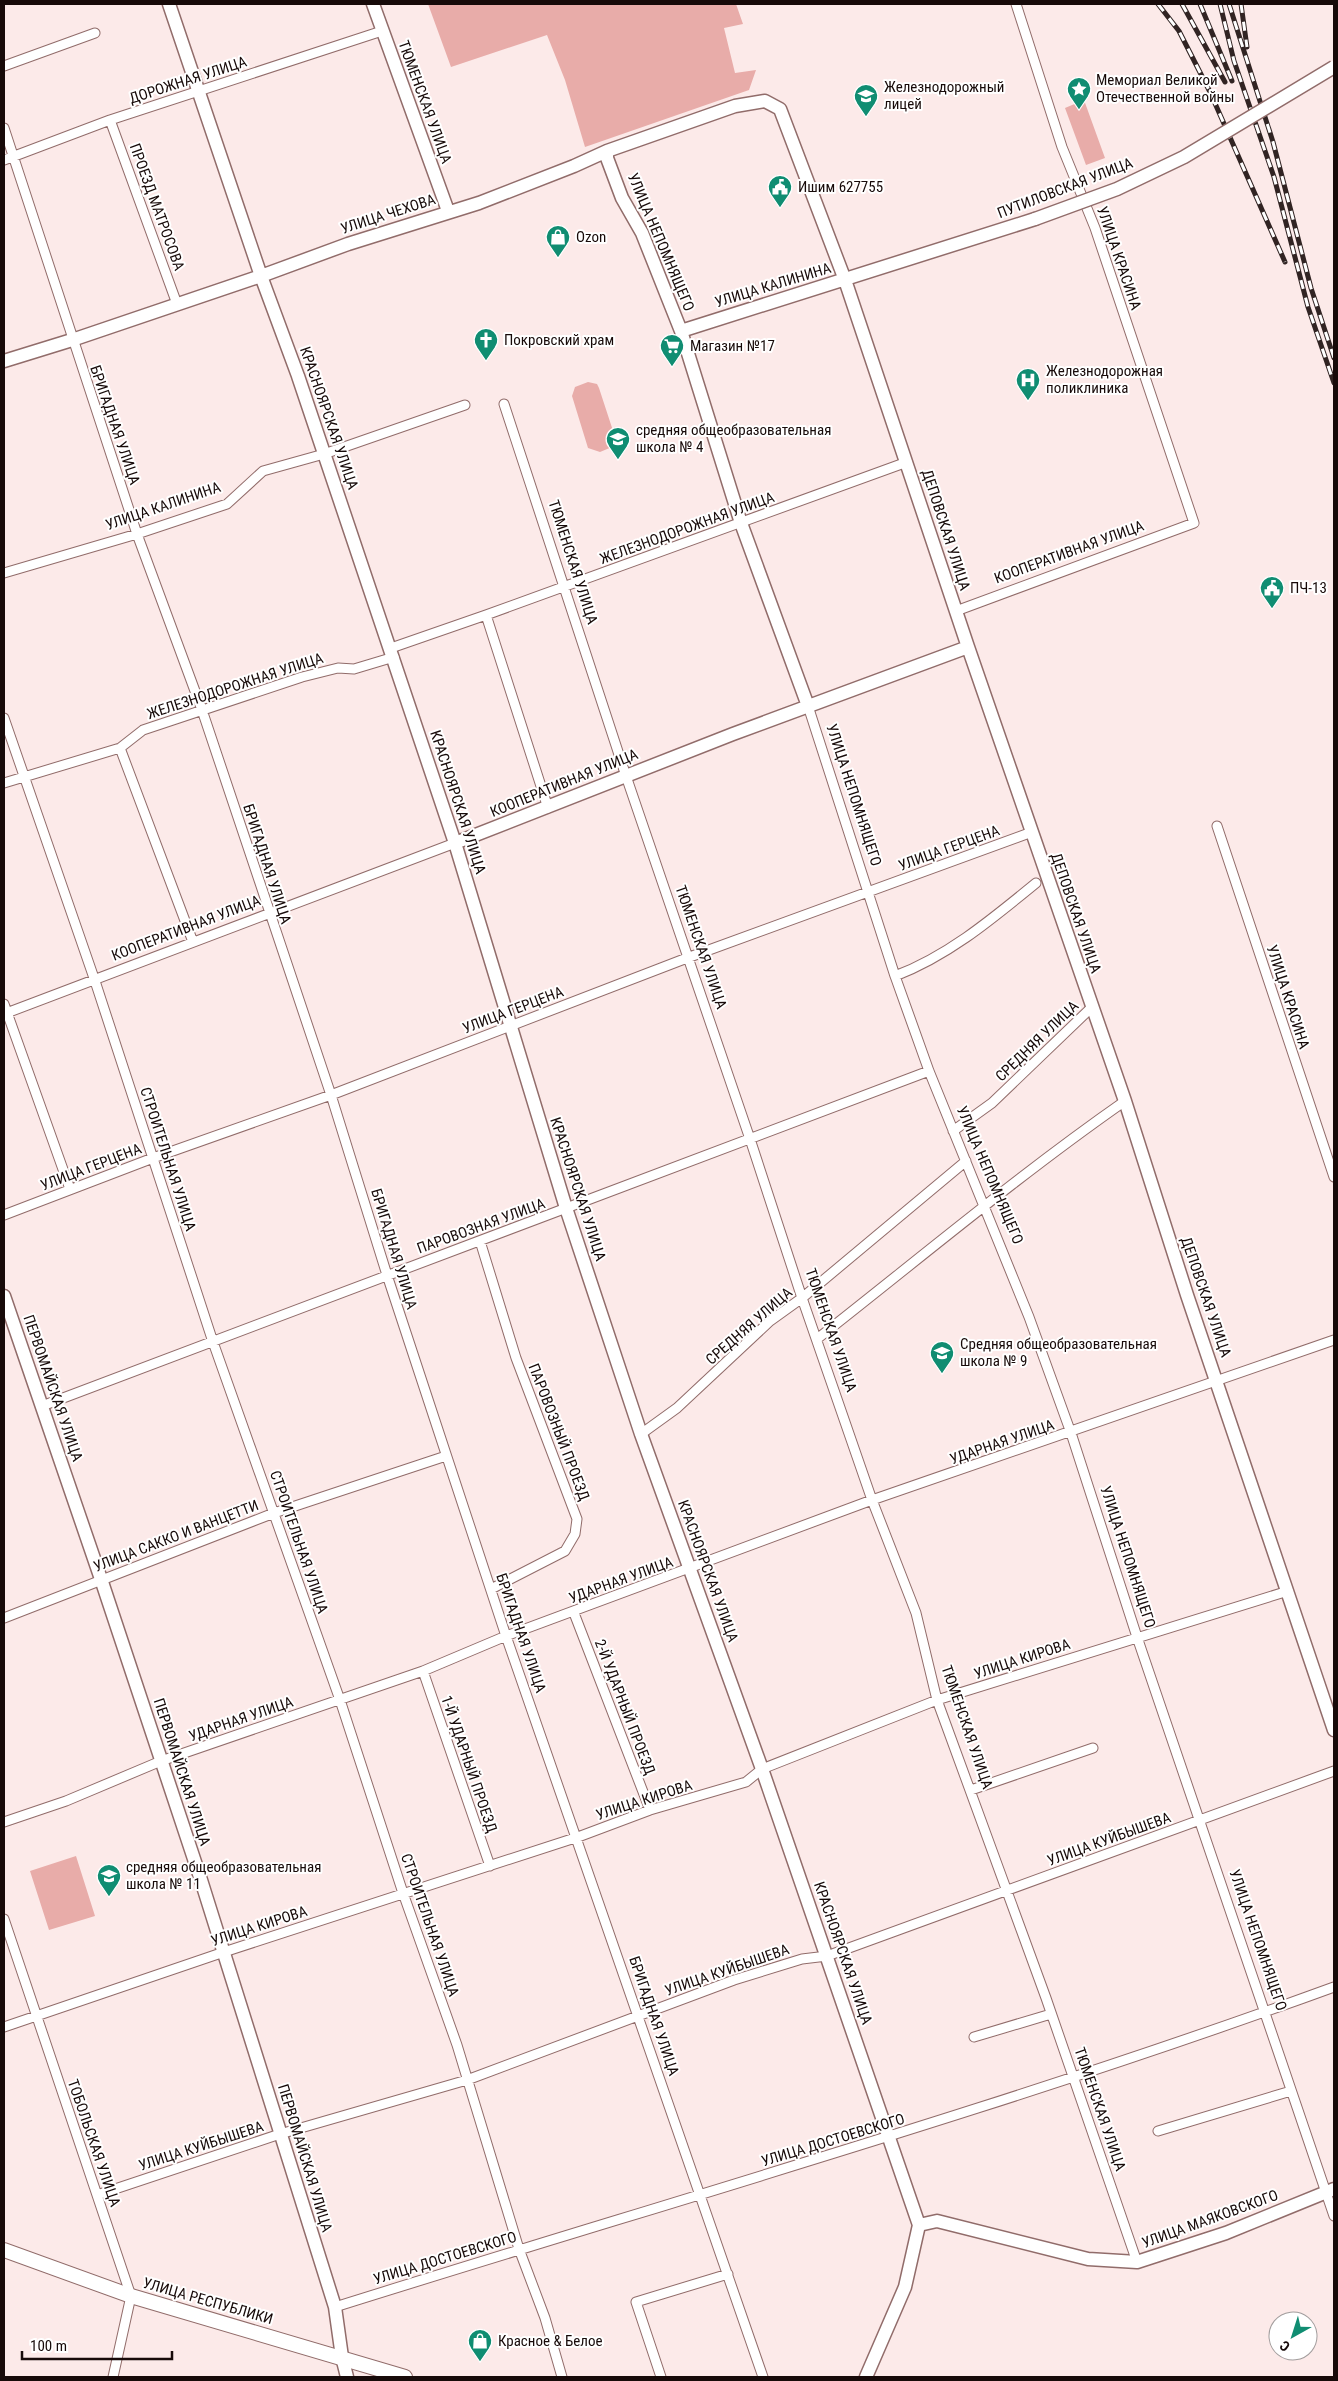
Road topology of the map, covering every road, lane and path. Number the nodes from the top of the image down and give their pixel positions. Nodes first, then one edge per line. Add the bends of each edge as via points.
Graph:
1 (169, 4) edge
2 (373, 4) edge
3 (1016, 4) edge
4 (382, 31) junction
5 (95, 33) dead end
6 (4, 66) edge
7 (1334, 67) edge
8 (199, 90) junction
9 (780, 110) joint
10 (110, 120) junction
11 (4, 128) edge
12 (607, 151) junction
13 (13, 156) junction
14 (4, 160) edge
15 (448, 211) junction
16 (261, 276) junction
17 (845, 280) junction
18 (178, 304) junction
19 (681, 331) junction
20 (72, 340) junction
21 (4, 361) edge
22 (466, 404) dead end
23 (504, 404) dead end
24 (324, 454) junction
25 (907, 462) junction
26 (741, 523) junction
27 (1194, 523) joint
28 (137, 534) junction
29 (4, 573) edge
30 (564, 587) junction
31 (956, 611) junction
32 (486, 615) junction
33 (968, 647) junction
34 (392, 652) junction
35 (808, 706) junction
36 (202, 710) junction
37 (4, 718) edge
38 (120, 748) junction
39 (24, 776) junction
40 (626, 776) junction
41 (4, 783) edge
42 (548, 808) junction
43 (1217, 826) dead end
44 (1032, 832) junction
45 (455, 843) junction
46 (1036, 883) dead end
47 (869, 892) junction
48 (269, 913) junction
49 (193, 942) junction
50 (687, 958) junction
51 (895, 976) junction
52 (95, 981) junction
53 (4, 1004) edge
54 (1092, 1007) junction
55 (6, 1014) edge
56 (510, 1026) junction
57 (929, 1071) junction
58 (331, 1095) junction
59 (1125, 1101) junction
60 (953, 1131) junction
61 (750, 1139) junction
62 (153, 1158) junction
63 (966, 1161) junction
64 (1334, 1177) edge
65 (70, 1189) junction
66 (986, 1206) junction
67 (566, 1208) junction
68 (4, 1215) edge
69 (480, 1241) junction
70 (386, 1275) junction
71 (4, 1296) edge
72 (802, 1298) junction
73 (817, 1339) junction
74 (1334, 1340) edge
75 (213, 1342) junction
76 (1217, 1381) junction
77 (42, 1406) junction
78 (1070, 1433) junction
79 (641, 1434) junction
80 (446, 1456) junction
81 (872, 1500) junction
82 (274, 1513) junction
83 (689, 1570) junction
84 (101, 1579) junction
85 (491, 1589) junction
86 (1288, 1591) junction
87 (574, 1613) junction
88 (4, 1618) edge
89 (506, 1636) junction
90 (1137, 1637) junction
91 (423, 1670) junction
92 (340, 1700) junction
93 (937, 1700) junction
94 (1334, 1730) edge
95 (1093, 1748) dead end
96 (161, 1761) junction
97 (762, 1769) junction
98 (1334, 1771) edge
99 (971, 1790) junction
100 (650, 1810) junction
101 (1199, 1821) junction
102 (4, 1822) edge
103 (578, 1837) junction
104 (490, 1866) junction
105 (1007, 1890) junction
106 (404, 1893) junction
107 (4, 1919) edge
108 (224, 1952) junction
109 (827, 1956) junction
110 (1334, 1987) edge
111 (1265, 2012) junction
112 (1051, 2014) junction
113 (640, 2017) junction
114 (36, 2018) junction
115 (4, 2027) edge
116 (974, 2037) dead end
117 (1072, 2078) junction
118 (467, 2080) junction
119 (1291, 2091) junction
120 (1158, 2131) dead end
121 (280, 2134) junction
122 (890, 2137) junction
123 (1330, 2191) edge
124 (699, 2194) junction
125 (97, 2195) junction
126 (1334, 2216) edge
127 (919, 2226) junction
128 (519, 2249) junction
129 (4, 2250) edge
130 (1137, 2262) junction
131 (728, 2274) junction
132 (131, 2296) junction
133 (335, 2307) junction
134 (342, 2357) junction
135 (113, 2377) edge
136 (347, 2377) edge
137 (406, 2377) edge
138 (562, 2377) edge
139 (661, 2377) edge
140 (764, 2377) edge
141 (866, 2377) edge

1 - 8 main road, КРАСНОЯРСКАЯ УЛИЦА
2 - 4 main road, ТЮМЕНСКАЯ УЛИЦА
3 - 27 street, УЛИЦА КРАСИНА via 1062,146 1095,228
4 - 8 street, ДОРОЖНАЯ УЛИЦА
4 - 15 main road, ТЮМЕНСКАЯ УЛИЦА
5 - 6 street
7 - 17 main road, ПУТИЛОВСКАЯ УЛИЦА, bridge via 1184,157 1117,189
8 - 10 street, ДОРОЖНАЯ УЛИЦА
8 - 16 main road, КРАСНОЯРСКАЯ УЛИЦА
9 - 12 main road, УЛИЦА ЧЕХОВА via 765,101 735,106
9 - 17 main road, ДЕПОВСКАЯ УЛИЦА
10 - 13 street, ДОРОЖНАЯ УЛИЦА
10 - 18 street, ПРОЕЗД МАТРОСОВА
11 - 13 street, БРИГАДНАЯ УЛИЦА
12 - 15 main road, УЛИЦА ЧЕХОВА via 479,203
12 - 19 main road, УЛИЦА НЕПОМНЯЩЕГО via 622,198 642,233
13 - 14 street, ДОРОЖНАЯ УЛИЦА
13 - 20 street, БРИГАДНАЯ УЛИЦА
15 - 16 main road, УЛИЦА ЧЕХОВА
16 - 18 main road, УЛИЦА ЧЕХОВА
16 - 24 main road, КРАСНОЯРСКАЯ УЛИЦА
17 - 19 main road, УЛИЦА КАЛИНИНА
17 - 25 main road, ДЕПОВСКАЯ УЛИЦА
18 - 20 main road, УЛИЦА ЧЕХОВА
19 - 26 main road, УЛИЦА НЕПОМНЯЩЕГО
20 - 21 main road, УЛИЦА ЧЕХОВА
20 - 28 street, БРИГАДНАЯ УЛИЦА
22 - 24 street, УЛИЦА КАЛИНИНА
23 - 30 street, ТЮМЕНСКАЯ УЛИЦА
24 - 28 street, УЛИЦА КАЛИНИНА via 263,471 227,504
24 - 34 main road, КРАСНОЯРСКАЯ УЛИЦА
25 - 26 street, ЖЕЛЕЗНОДОРОЖНАЯ УЛИЦА
25 - 31 main road, ДЕПОВСКАЯ УЛИЦА
26 - 30 street, ЖЕЛЕЗНОДОРОЖНАЯ УЛИЦА
26 - 35 main road, УЛИЦА НЕПОМНЯЩЕГО
27 - 31 street, КООПЕРАТИВНАЯ УЛИЦА
28 - 29 street, УЛИЦА КАЛИНИНА
28 - 36 street, БРИГАДНАЯ УЛИЦА
30 - 32 street, ЖЕЛЕЗНОДОРОЖНАЯ УЛИЦА
30 - 40 street, ТЮМЕНСКАЯ УЛИЦА
31 - 33 main road, ДЕПОВСКАЯ УЛИЦА
32 - 34 street, ЖЕЛЕЗНОДОРОЖНАЯ УЛИЦА
32 - 42 street
33 - 35 main road, КООПЕРАТИВНАЯ УЛИЦА
33 - 44 main road, ДЕПОВСКАЯ УЛИЦА
34 - 36 street, ЖЕЛЕЗНОДОРОЖНАЯ УЛИЦА via 354,669 338,668 302,677
34 - 45 main road, КРАСНОЯРСКАЯ УЛИЦА
35 - 40 main road, КООПЕРАТИВНАЯ УЛИЦА
35 - 47 street, УЛИЦА НЕПОМНЯЩЕГО
36 - 38 street, ЖЕЛЕЗНОДОРОЖНАЯ УЛИЦА via 143,730
36 - 48 street, БРИГАДНАЯ УЛИЦА
37 - 39 street, СТРОИТЕЛЬНАЯ УЛИЦА
38 - 39 street, ЖЕЛЕЗНОДОРОЖНАЯ УЛИЦА
38 - 49 street
39 - 41 street, ЖЕЛЕЗНОДОРОЖНАЯ УЛИЦА
39 - 52 street, СТРОИТЕЛЬНАЯ УЛИЦА
40 - 42 main road, КООПЕРАТИВНАЯ УЛИЦА
40 - 50 street, ТЮМЕНСКАЯ УЛИЦА
42 - 45 main road, КООПЕРАТИВНАЯ УЛИЦА
43 - 64 street, УЛИЦА КРАСИНА
44 - 47 street, УЛИЦА ГЕРЦЕНА
44 - 54 main road, ДЕПОВСКАЯ УЛИЦА
45 - 48 street, КООПЕРАТИВНАЯ УЛИЦА
45 - 56 main road, КРАСНОЯРСКАЯ УЛИЦА
46 - 51 street via 977,931 917,968
47 - 50 street, УЛИЦА ГЕРЦЕНА
47 - 51 street, УЛИЦА НЕПОМНЯЩЕГО
48 - 49 street, КООПЕРАТИВНАЯ УЛИЦА
48 - 58 street, БРИГАДНАЯ УЛИЦА
49 - 52 street, КООПЕРАТИВНАЯ УЛИЦА
50 - 56 street, УЛИЦА ГЕРЦЕНА
50 - 61 street, ТЮМЕНСКАЯ УЛИЦА
51 - 57 street, УЛИЦА НЕПОМНЯЩЕГО
52 - 55 street, КООПЕРАТИВНАЯ УЛИЦА
52 - 62 street, СТРОИТЕЛЬНАЯ УЛИЦА
53 - 55 street
54 - 59 main road, ДЕПОВСКАЯ УЛИЦА
54 - 60 street, СРЕДНЯЯ УЛИЦА via 992,1103
55 - 65 street
56 - 58 street, УЛИЦА ГЕРЦЕНА
56 - 67 main road, КРАСНОЯРСКАЯ УЛИЦА
57 - 60 street, УЛИЦА НЕПОМНЯЩЕГО
57 - 61 street, ПАРОВОЗНАЯ УЛИЦА
58 - 62 street, УЛИЦА ГЕРЦЕНА
58 - 70 street, БРИГАДНАЯ УЛИЦА
59 - 66 street via 1073,1137
59 - 76 main road, ДЕПОВСКАЯ УЛИЦА
60 - 63 street, УЛИЦА НЕПОМНЯЩЕГО
61 - 67 street, ПАРОВОЗНАЯ УЛИЦА
61 - 72 street, ТЮМЕНСКАЯ УЛИЦА
62 - 65 street, УЛИЦА ГЕРЦЕНА
62 - 75 street, СТРОИТЕЛЬНАЯ УЛИЦА
63 - 66 street, УЛИЦА НЕПОМНЯЩЕГО
63 - 72 street, СРЕДНЯЯ УЛИЦА
65 - 68 street, УЛИЦА ГЕРЦЕНА
66 - 73 street
66 - 78 street, УЛИЦА НЕПОМНЯЩЕГО via 1030,1317
67 - 69 street, ПАРОВОЗНАЯ УЛИЦА
67 - 79 main road, КРАСНОЯРСКАЯ УЛИЦА
69 - 70 street, ПАРОВОЗНАЯ УЛИЦА
69 - 85 street, ПАРОВОЗНЫЙ ПРОЕЗД via 516,1358 577,1519 575,1534 565,1551
70 - 75 street, ПАРОВОЗНАЯ УЛИЦА
70 - 80 street, БРИГАДНАЯ УЛИЦА
71 - 77 main road, ПЕРВОМАЙСКАЯ УЛИЦА
72 - 73 street, ТЮМЕНСКАЯ УЛИЦА
72 - 79 street, СРЕДНЯЯ УЛИЦА via 770,1321 677,1408
73 - 81 street, ТЮМЕНСКАЯ УЛИЦА
74 - 76 street, УДАРНАЯ УЛИЦА
75 - 77 street, ПАРОВОЗНАЯ УЛИЦА
75 - 82 street, СТРОИТЕЛЬНАЯ УЛИЦА
76 - 78 street, УДАРНАЯ УЛИЦА
76 - 86 main road, ДЕПОВСКАЯ УЛИЦА
77 - 84 main road, ПЕРВОМАЙСКАЯ УЛИЦА
78 - 81 street, УДАРНАЯ УЛИЦА
78 - 90 street, УЛИЦА НЕПОМНЯЩЕГО
79 - 83 main road, КРАСНОЯРСКАЯ УЛИЦА
80 - 82 street, УЛИЦА САККО И ВАНЦЕТТИ
80 - 85 street, БРИГАДНАЯ УЛИЦА
81 - 83 street, УДАРНАЯ УЛИЦА
81 - 93 street, ТЮМЕНСКАЯ УЛИЦА via 916,1613
82 - 84 street, УЛИЦА САККО И ВАНЦЕТТИ
82 - 92 street, СТРОИТЕЛЬНАЯ УЛИЦА
83 - 87 street, УДАРНАЯ УЛИЦА
83 - 97 main road, КРАСНОЯРСКАЯ УЛИЦА
84 - 88 street, УЛИЦА САККО И ВАНЦЕТТИ
84 - 96 main road, ПЕРВОМАЙСКАЯ УЛИЦА
85 - 89 street, БРИГАДНАЯ УЛИЦА
86 - 90 street, УЛИЦА КИРОВА
86 - 94 main road, ДЕПОВСКАЯ УЛИЦА
87 - 89 street, УДАРНАЯ УЛИЦА
87 - 100 street, 2-Й УДАРНЫЙ ПРОЕЗД
89 - 91 street, УДАРНАЯ УЛИЦА
89 - 103 street, БРИГАДНАЯ УЛИЦА
90 - 93 street, УЛИЦА КИРОВА
90 - 101 street, УЛИЦА НЕПОМНЯЩЕГО
91 - 92 street, УДАРНАЯ УЛИЦА
91 - 104 street, 1-Й УДАРНЫЙ ПРОЕЗД
92 - 96 street, УДАРНАЯ УЛИЦА
92 - 106 street, СТРОИТЕЛЬНАЯ УЛИЦА
93 - 97 street, УЛИЦА КИРОВА
93 - 99 street, ТЮМЕНСКАЯ УЛИЦА
95 - 99 street
96 - 102 street, УДАРНАЯ УЛИЦА via 66,1801
96 - 108 main road, ПЕРВОМАЙСКАЯ УЛИЦА
97 - 100 street, УЛИЦА КИРОВА via 746,1782
97 - 109 main road, КРАСНОЯРСКАЯ УЛИЦА
98 - 101 street, УЛИЦА КУЙБЫШЕВА
99 - 105 street, ТЮМЕНСКАЯ УЛИЦА
100 - 103 street, УЛИЦА КИРОВА
101 - 105 street, УЛИЦА КУЙБЫШЕВА
101 - 111 street, УЛИЦА НЕПОМНЯЩЕГО
103 - 104 street, УЛИЦА КИРОВА
103 - 113 street, БРИГАДНАЯ УЛИЦА
104 - 106 street, УЛИЦА КИРОВА
105 - 109 street, УЛИЦА КУЙБЫШЕВА
105 - 112 street, ТЮМЕНСКАЯ УЛИЦА
106 - 108 street, УЛИЦА КИРОВА
106 - 118 street, СТРОИТЕЛЬНАЯ УЛИЦА
107 - 114 street, ТОБОЛЬСКАЯ УЛИЦА
108 - 114 street, УЛИЦА КИРОВА
108 - 121 main road, ПЕРВОМАЙСКАЯ УЛИЦА
109 - 113 street, УЛИЦА КУЙБЫШЕВА via 802,1959 742,1978
109 - 122 main road, КРАСНОЯРСКАЯ УЛИЦА
110 - 111 street, УЛИЦА ДОСТОЕВСКОГО
111 - 117 street, УЛИЦА ДОСТОЕВСКОГО
111 - 119 street, УЛИЦА НЕПОМНЯЩЕГО
112 - 116 street
112 - 117 street, ТЮМЕНСКАЯ УЛИЦА
113 - 118 street, УЛИЦА КУЙБЫШЕВА
113 - 124 street, БРИГАДНАЯ УЛИЦА
114 - 115 street, УЛИЦА КИРОВА
114 - 125 street, ТОБОЛЬСКАЯ УЛИЦА
117 - 122 street, УЛИЦА ДОСТОЕВСКОГО
117 - 130 street, ТЮМЕНСКАЯ УЛИЦА
118 - 121 street, УЛИЦА КУЙБЫШЕВА
118 - 128 street, СТРОИТЕЛЬНАЯ УЛИЦА
119 - 120 street
119 - 123 street, УЛИЦА НЕПОМНЯЩЕГО
121 - 125 street, УЛИЦА КУЙБЫШЕВА
121 - 133 main road, ПЕРВОМАЙСКАЯ УЛИЦА
122 - 124 street, УЛИЦА ДОСТОЕВСКОГО
122 - 127 main road, КРАСНОЯРСКАЯ УЛИЦА
123 - 126 street, УЛИЦА НЕПОМНЯЩЕГО
123 - 130 main road, УЛИЦА МАЯКОВСКОГО via 1226,2233
124 - 128 street, УЛИЦА ДОСТОЕВСКОГО
124 - 131 street, БРИГАДНАЯ УЛИЦА
125 - 132 street, ТОБОЛЬСКАЯ УЛИЦА
127 - 130 main road, УЛИЦА МАЯКОВСКОГО via 937,2221 1088,2259
127 - 141 main road via 905,2287
128 - 133 street, УЛИЦА ДОСТОЕВСКОГО
128 - 138 street, СТРОИТЕЛЬНАЯ УЛИЦА via 545,2318
129 - 132 main road, УЛИЦА РЕСПУБЛИКИ
131 - 139 street via 636,2302
131 - 140 street, БРИГАДНАЯ УЛИЦА
132 - 134 main road, УЛИЦА РЕСПУБЛИКИ
132 - 135 street
133 - 134 main road, ПЕРВОМАЙСКАЯ УЛИЦА
134 - 136 main road, ПЕРВОМАЙСКАЯ УЛИЦА
134 - 137 main road, УЛИЦА РЕСПУБЛИКИ

